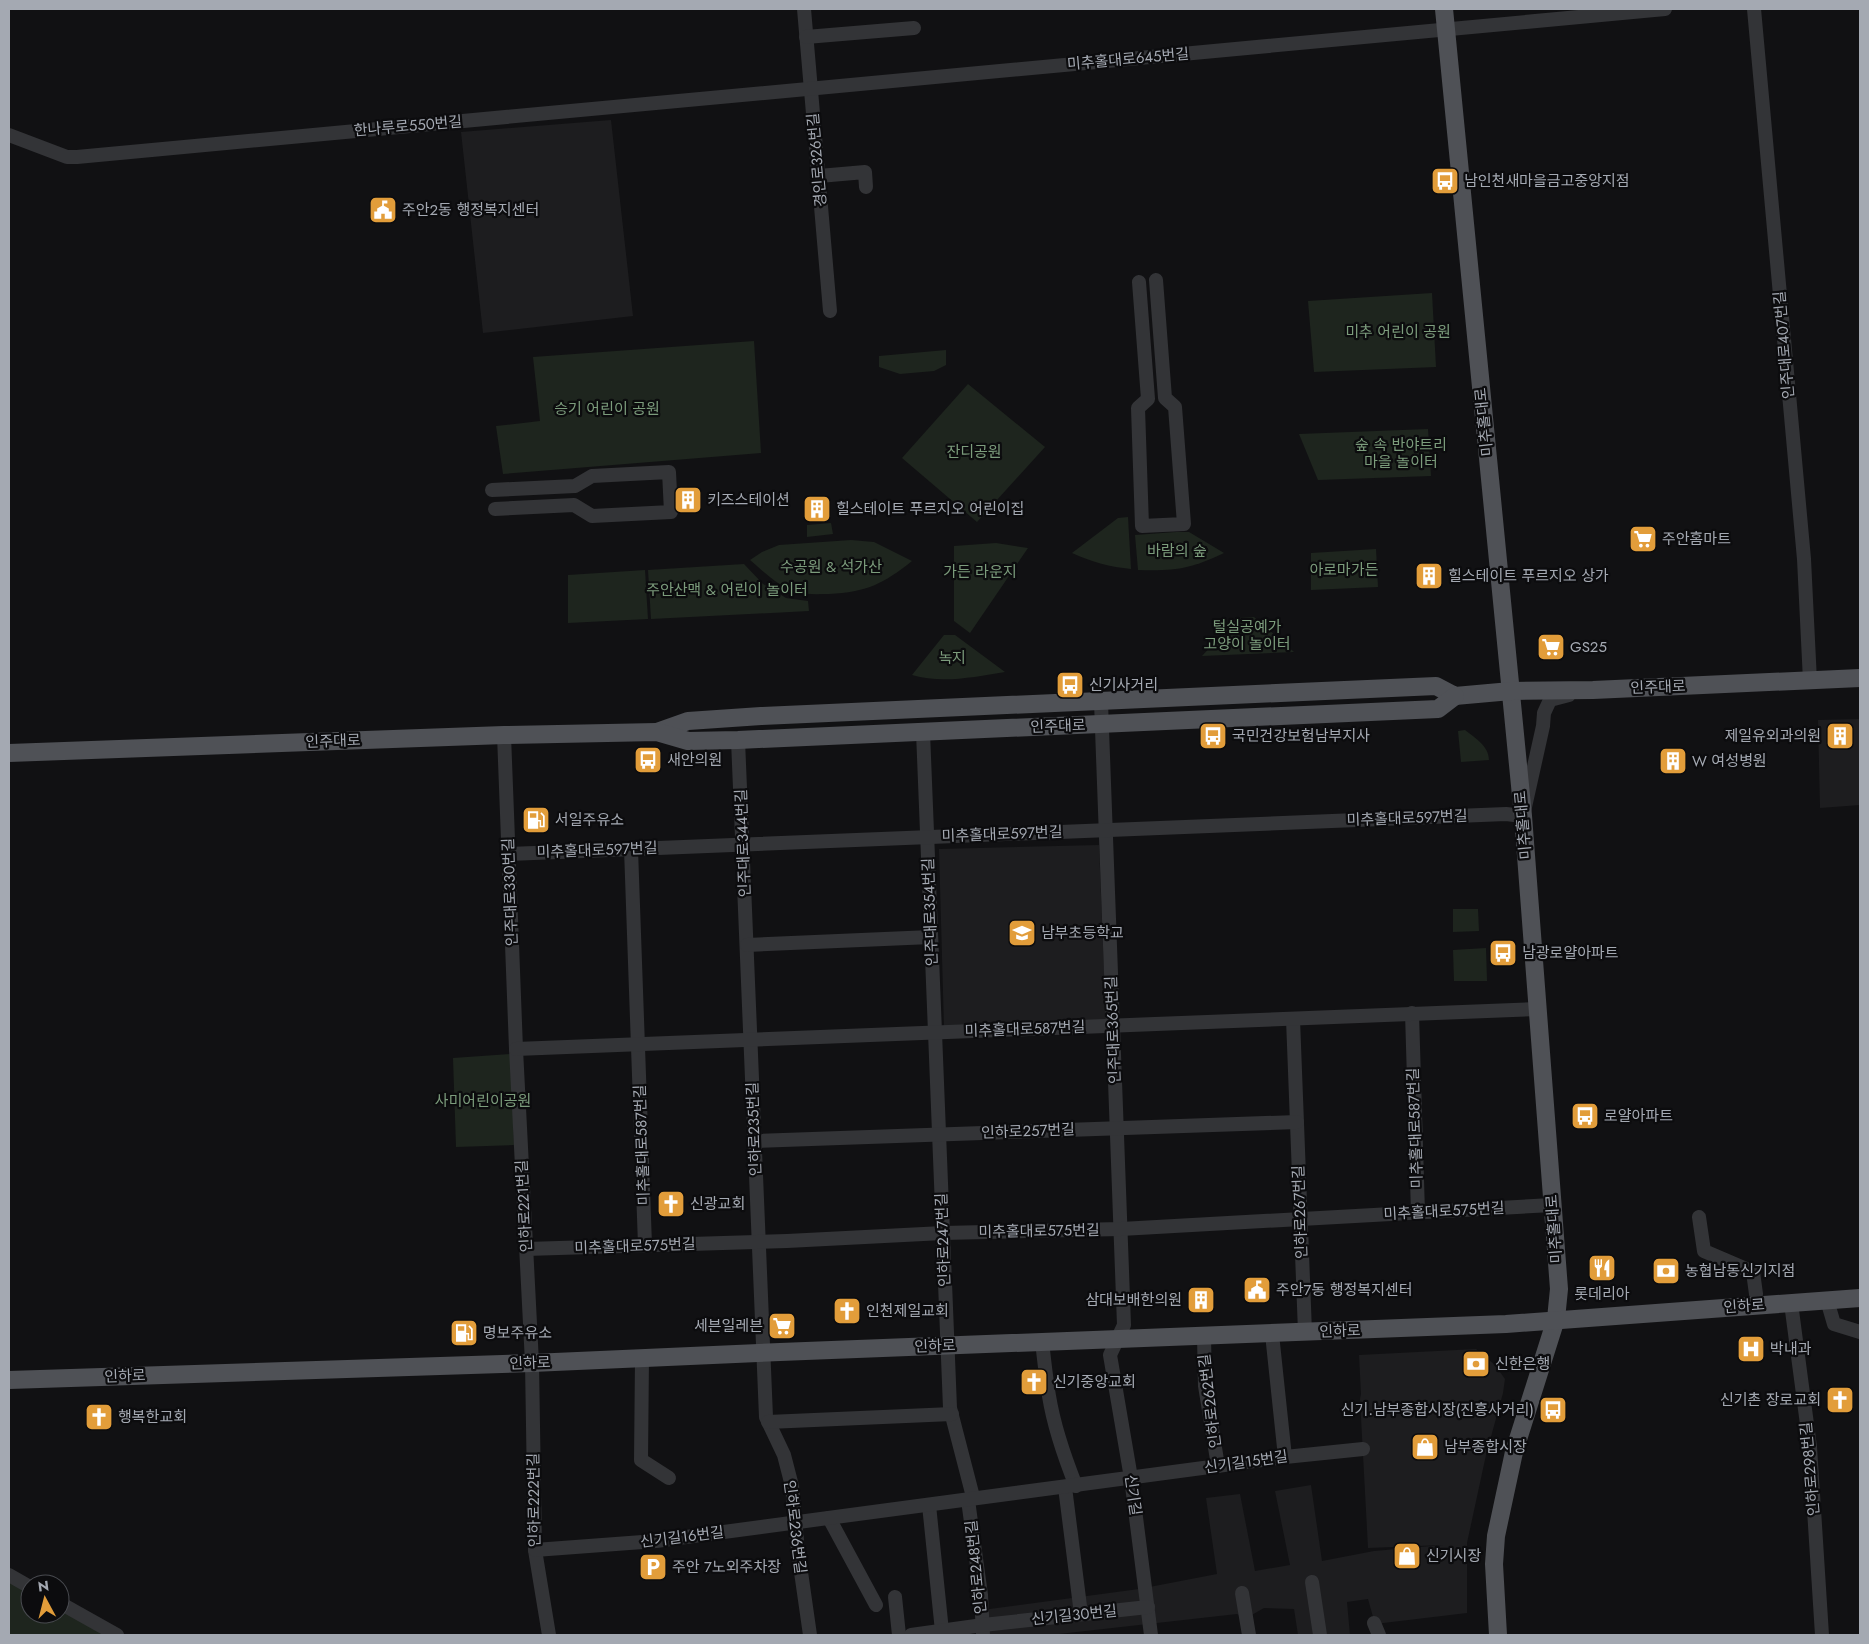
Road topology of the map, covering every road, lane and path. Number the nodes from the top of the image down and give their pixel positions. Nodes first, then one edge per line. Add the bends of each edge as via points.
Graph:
1 (804, 9) edge
2 (1444, 9) edge
3 (1665, 9) edge
4 (1754, 9) edge
5 (914, 28) dead end
6 (1446, 30) junction
7 (806, 37) junction
8 (811, 88) junction
9 (9, 134) edge
10 (819, 176) junction
11 (866, 186) dead end
12 (1156, 280) dead end
13 (1139, 282) dead end
14 (830, 311) dead end
15 (492, 490) dead end
16 (495, 509) dead end
17 (1860, 678) edge
18 (1810, 681) junction
19 (1593, 690) junction
20 (1511, 691) junction
21 (1455, 696) junction
22 (1100, 702) junction
23 (1101, 724) junction
24 (657, 732) junction
25 (924, 732) junction
26 (504, 735) junction
27 (738, 740) junction
28 (9, 752) edge
29 (1523, 816) junction
30 (1105, 830) junction
31 (927, 837) junction
32 (743, 845) junction
33 (631, 849) junction
34 (509, 854) junction
35 (931, 937) junction
36 (747, 945) junction
37 (1537, 1009) junction
38 (1412, 1013) junction
39 (1293, 1019) junction
40 (1113, 1026) junction
41 (935, 1033) junction
42 (751, 1040) junction
43 (638, 1044) junction
44 (516, 1049) junction
45 (1297, 1122) junction
46 (1117, 1128) junction
47 (939, 1135) junction
48 (755, 1141) junction
49 (1552, 1205) junction
50 (1418, 1213) junction
51 (1699, 1217) dead end
52 (1300, 1218) junction
53 (1121, 1229) junction
54 (943, 1233) junction
55 (759, 1242) junction
56 (645, 1245) junction
57 (526, 1249) junction
58 (1756, 1294) dead end
59 (1860, 1298) edge
60 (1827, 1300) junction
61 (1791, 1303) junction
62 (1556, 1319) junction
63 (1305, 1332) junction
64 (1860, 1332) edge
65 (1272, 1334) junction
66 (1204, 1336) junction
67 (1042, 1341) junction
68 (763, 1345) junction
69 (948, 1345) junction
70 (1113, 1347) junction
71 (642, 1358) junction
72 (532, 1363) junction
73 (764, 1370) joint
74 (9, 1380) edge
75 (952, 1414) junction
76 (768, 1422) junction
77 (1363, 1449) dead end
78 (1285, 1457) junction
79 (1218, 1466) junction
80 (669, 1478) dead end
81 (1131, 1478) junction
82 (1070, 1486) junction
83 (970, 1499) junction
84 (929, 1505) junction
85 (829, 1518) junction
86 (795, 1522) junction
87 (535, 1550) junction
88 (1312, 1582) dead end
89 (1242, 1593) dead end
90 (895, 1596) dead end
91 (876, 1605) dead end
92 (1148, 1607) junction
93 (70, 1609) edge
94 (1081, 1614) junction
95 (983, 1630) edge
96 (942, 1631) junction
97 (117, 1635) edge
98 (549, 1635) edge
99 (810, 1635) edge
100 (900, 1635) edge
101 (911, 1635) edge
102 (1151, 1635) edge
103 (1249, 1635) edge
104 (1320, 1635) edge
105 (1498, 1635) edge
106 (1822, 1635) edge

1 - 7 street, 경인로326번길
2 - 6 main road, 미추홀대로
3 - 6 street, 미추홀대로645번길
4 - 18 street, 인주대로407번길 via 1804,559
5 - 7 street
6 - 8 street, 미추홀대로645번길
6 - 20 main road, 미추홀대로
7 - 8 street, 경인로326번길
8 - 9 street, 한나루로550번길 via 67,158
8 - 10 street, 경인로326번길
10 - 11 street via 865,172
10 - 14 street, 경인로326번길
12 - 13 street via 1165,398 1175,407 1184,524 1142,526 1138,408 1148,398
15 - 16 street via 575,486 592,476 669,472 671,512 592,516 574,505
17 - 18 main road, 인주대로
18 - 19 main road, 인주대로
19 - 20 main road, 인주대로
19 - 29 street via 1550,700 1544,713
20 - 21 main road, 인주대로
20 - 29 main road, 미추홀대로
21 - 22 main road, 인주대로 via 1436,686
21 - 23 main road, 인주대로 via 1438,709
22 - 23 street, 인주대로365번길
22 - 24 main road, 인주대로 via 727,718 688,721
23 - 25 main road, 인주대로
23 - 30 street, 인주대로365번길
24 - 26 main road, 인주대로
24 - 27 main road, 인주대로 via 688,741
25 - 27 main road, 인주대로
25 - 31 street, 인주대로354번길
26 - 28 main road, 인주대로
26 - 34 street, 인주대로330번길
27 - 32 street, 인주대로344번길
29 - 30 street, 미추홀대로597번길
29 - 37 main road, 미추홀대로
30 - 31 street, 미추홀대로597번길
30 - 40 street, 인주대로365번길
31 - 32 street, 미추홀대로597번길
31 - 35 street, 인주대로354번길
32 - 33 street, 미추홀대로597번길
32 - 36 street, 인주대로344번길
33 - 34 street, 미추홀대로597번길
33 - 43 street, 미추홀대로587번길
34 - 44 street, 인주대로330번길
35 - 36 street
35 - 41 street, 인주대로354번길
36 - 42 street, 인주대로344번길
37 - 38 street, 미추홀대로587번길
37 - 49 main road, 미추홀대로
38 - 39 street, 미추홀대로587번길
38 - 50 street, 미추홀대로587번길
39 - 40 street, 미추홀대로587번길
39 - 45 street, 인하로267번길
40 - 41 street, 미추홀대로587번길
40 - 46 street, 인주대로365번길
41 - 42 street, 미추홀대로587번길
41 - 47 street, 인하로247번길
42 - 43 street, 미추홀대로587번길
42 - 48 street, 인하로235번길
43 - 44 street, 미추홀대로587번길
43 - 56 street, 미추홀대로587번길
44 - 57 street, 인하로221번길
45 - 46 street
45 - 52 street, 인하로267번길
46 - 47 street, 인하로257번길
46 - 53 street, 인주대로365번길
47 - 48 street
47 - 54 street, 인하로247번길
48 - 55 street, 인하로235번길
49 - 50 street, 미추홀대로575번길
49 - 62 main road, 미추홀대로 via 1559,1288
50 - 52 street, 미추홀대로575번길
51 - 58 street via 1704,1251 1753,1272
52 - 53 street, 미추홀대로575번길
52 - 63 street, 인하로267번길
53 - 54 street, 미추홀대로575번길
53 - 70 street, 인주대로365번길 via 1124,1325
54 - 55 street, 미추홀대로575번길
54 - 69 street, 인하로247번길
55 - 56 street, 미추홀대로575번길
55 - 68 street, 인하로235번길
56 - 57 street, 미추홀대로575번길
57 - 72 street, 인하로221번길
59 - 60 main road, 인하로
60 - 61 main road, 인하로
60 - 64 street via 1834,1324
61 - 62 main road, 인하로
61 - 106 street, 인하로298번길 via 1810,1447
62 - 63 main road, 인하로
62 - 105 main road, 미추홀대로 via 1514,1452 1496,1536 1494,1564
63 - 65 main road, 인하로
65 - 66 main road, 인하로
65 - 78 street
66 - 70 main road, 인하로
66 - 79 street, 인하로262번길 via 1206,1386
67 - 69 main road, 인하로
67 - 70 main road, 인하로
67 - 82 street via 1048,1395
68 - 69 main road, 인하로
68 - 71 main road, 인하로
68 - 73 street, 인하로235번길
69 - 75 street, 인하로248번길
70 - 81 street, 신기길
71 - 72 main road, 인하로
71 - 80 street via 641,1460
72 - 74 main road, 인하로
72 - 87 street, 인하로222번길
73 - 76 street, 인하로236번길
75 - 76 street
75 - 83 street, 인하로248번길 via 972,1493
76 - 86 street, 인하로236번길 via 784,1455 792,1486
77 - 78 street, 신기길15번길
78 - 79 street, 신기길15번길
79 - 81 street, 신기길15번길
81 - 82 street, 신기길16번길
81 - 92 street, 신기길
82 - 83 street, 신기길16번길
82 - 94 street
83 - 84 street, 신기길16번길
83 - 95 street, 인하로248번길
84 - 85 street, 신기길16번길
84 - 96 street
85 - 86 street, 신기길16번길
85 - 91 street
86 - 87 street, 신기길16번길 via 656,1541
86 - 99 street, 인하로236번길
87 - 98 street, 인하로222번길
88 - 104 street
89 - 103 street
90 - 100 street
92 - 94 street, 신기길30번길
92 - 102 street, 신기길
93 - 97 street
94 - 95 street, 신기길30번길
95 - 96 street, 신기길30번길
96 - 101 street, 신기길30번길

